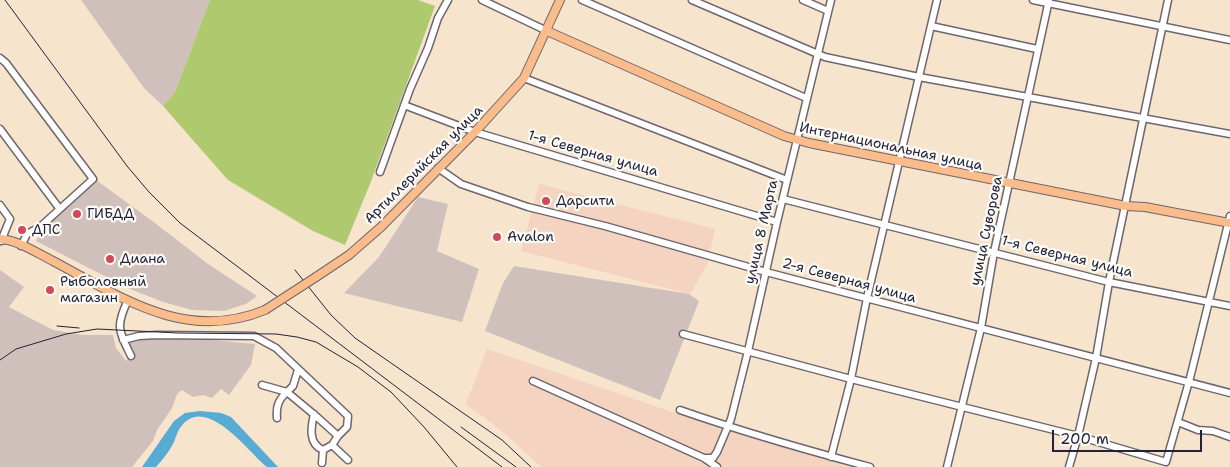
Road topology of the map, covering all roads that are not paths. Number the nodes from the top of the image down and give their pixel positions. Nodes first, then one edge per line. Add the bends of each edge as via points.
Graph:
1 (448, 0) edge
2 (482, 0) edge
3 (560, 0) edge
4 (582, 0) edge
5 (692, 0) edge
6 (803, 0) edge
7 (831, 0) edge
8 (937, 0) edge
9 (1033, 0) edge
10 (1168, 0) edge
11 (1049, 2) edge
12 (828, 11) junction
13 (931, 26) junction
14 (1162, 26) junction
15 (547, 31) junction
16 (1230, 40) edge
17 (1038, 49) junction
18 (818, 55) junction
19 (0, 58) edge
20 (920, 77) junction
21 (524, 78) junction
22 (1028, 96) junction
23 (806, 98) junction
24 (404, 105) junction
25 (1143, 117) junction
26 (0, 129) edge
27 (475, 132) junction
28 (1230, 134) edge
29 (797, 140) junction
30 (899, 162) junction
31 (438, 168) junction
32 (380, 172) dead end
33 (787, 180) junction
34 (1010, 184) junction
35 (782, 199) junction
36 (0, 205) edge
37 (1126, 206) junction
38 (59, 208) junction
39 (1229, 220) edge
40 (777, 222) junction
41 (884, 225) junction
42 (1, 240) edge
43 (22, 246) junction
44 (994, 252) junction
45 (766, 272) junction
46 (1109, 282) junction
47 (867, 298) junction
48 (128, 300) junction
49 (1210, 301) junction
50 (1230, 306) edge
51 (981, 328) junction
52 (683, 334) dead end
53 (123, 340) junction
54 (748, 351) junction
55 (131, 356) dead end
56 (1096, 358) junction
57 (298, 370) junction
58 (851, 379) junction
59 (534, 380) dead end
60 (1189, 382) junction
61 (262, 385) dead end
62 (287, 392) junction
63 (1230, 393) edge
64 (962, 406) junction
65 (680, 410) dead end
66 (314, 414) junction
67 (277, 418) dead end
68 (1178, 422) junction
69 (729, 427) junction
70 (338, 436) junction
71 (1078, 436) junction
72 (1230, 437) edge
73 (332, 445) junction
74 (323, 450) junction
75 (831, 457) junction
76 (704, 458) junction
77 (713, 458) junction
78 (348, 460) dead end
79 (322, 463) dead end
80 (716, 466) edge
81 (870, 467) edge
82 (946, 467) edge
83 (1068, 467) edge

1 - 24 street
2 - 15 street, Интернациональная улица
3 - 15 main road, Артиллерийская улица
4 - 23 street
5 - 18 street
6 - 12 street
7 - 12 street, улица 8 Марта
8 - 13 street
9 - 11 street
10 - 14 street
11 - 14 street
11 - 17 street, улица Суворова
12 - 18 street, улица 8 Марта
13 - 17 street
13 - 20 street
14 - 16 street
14 - 25 street
15 - 21 main road, Артиллерийская улица
15 - 29 main road, Интернациональная улица
17 - 22 street, улица Суворова
18 - 20 street
18 - 23 street, улица 8 Марта
19 - 38 street via 93,179
20 - 22 street
20 - 30 street
21 - 27 main road, Артиллерийская улица
21 - 33 street
22 - 25 street
22 - 34 street, улица Суворова
23 - 29 street, улица 8 Марта
24 - 27 street, 1-я Северная улица
24 - 32 street
25 - 28 street
25 - 37 street
26 - 38 street
27 - 31 main road, Артиллерийская улица
27 - 40 street, 1-я Северная улица
29 - 30 main road, Интернациональная улица
29 - 33 street, улица 8 Марта
30 - 34 main road, Интернациональная улица
30 - 41 street
31 - 45 street, 2-я Северная улица via 461,184 528,207
31 - 48 main road, Артиллерийская улица, bridge via 349,255 249,317 232,321 198,321 153,312
33 - 35 street, улица 8 Марта
34 - 37 main road, Интернациональная улица
34 - 44 street, улица Суворова
35 - 40 street, улица 8 Марта
35 - 41 street, 1-я Северная улица
36 - 42 street via 10,219
37 - 39 main road, Интернациональная улица
37 - 46 street
38 - 43 street via 40,227 27,234
39 - 49 street
40 - 45 street, улица 8 Марта
41 - 44 street, 1-я Северная улица
41 - 47 street
42 - 43 main road, Артиллерийская улица
43 - 48 main road, Артиллерийская улица
44 - 46 street, 1-я Северная улица
44 - 51 street, улица Суворова
45 - 47 street, 2-я Северная улица
45 - 54 street, улица 8 Марта
46 - 49 street, 1-я Северная улица
46 - 56 street
47 - 51 street, 2-я Северная улица
47 - 58 street
48 - 53 street via 118,329
49 - 50 street, 1-я Северная улица
49 - 60 street
51 - 56 street, 2-я Северная улица
51 - 64 street, улица Суворова
52 - 54 street
53 - 55 street
53 - 57 street via 157,334 254,336 276,348
54 - 58 street
54 - 69 street, улица 8 Марта
56 - 60 street, 2-я Северная улица
56 - 71 street
57 - 62 street via 293,386
57 - 70 street via 348,416 346,426
58 - 64 street
58 - 75 street
59 - 76 street
60 - 63 street, 2-я Северная улица
60 - 68 street
61 - 62 street
62 - 66 street
62 - 67 street via 280,398
64 - 71 street
64 - 82 street, улица Суворова
65 - 69 street
66 - 70 street
66 - 74 street via 311,432 313,440
68 - 71 street via 1166,462
68 - 72 street
69 - 75 street
69 - 77 street, улица 8 Марта
70 - 73 street
71 - 83 street
73 - 74 street
73 - 78 street
74 - 79 street
75 - 81 street
76 - 77 street
76 - 80 street
77 - 80 street

